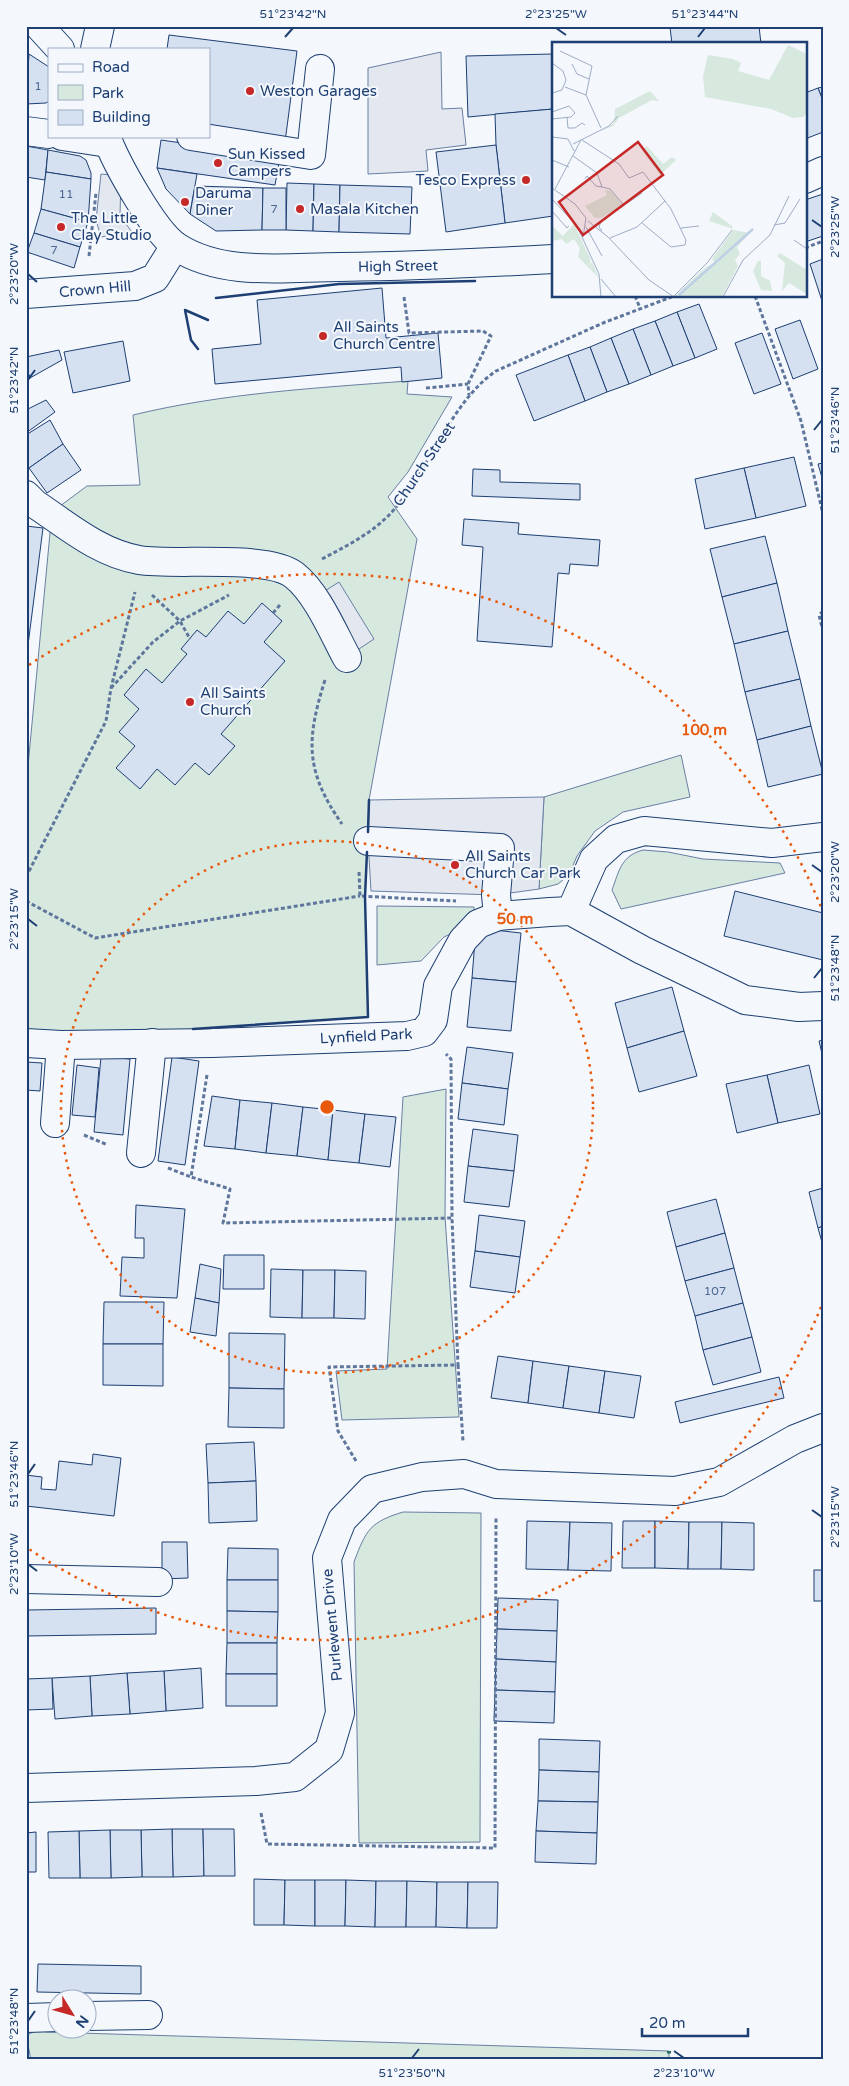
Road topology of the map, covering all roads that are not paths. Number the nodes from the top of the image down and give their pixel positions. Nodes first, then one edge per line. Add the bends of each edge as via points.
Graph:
1 (39, 26) edge
2 (100, 26) edge
3 (59, 48) edge
4 (94, 48) edge
5 (320, 70) dead end
6 (26, 131) edge
7 (48, 134) edge
8 (72, 138) edge
9 (203, 138) edge
10 (111, 146) edge
11 (823, 171) edge
12 (806, 178) edge
13 (175, 246) junction
14 (552, 259) edge
15 (26, 294) edge
16 (26, 495) edge
17 (347, 658) dead end
18 (823, 837) edge
19 (368, 841) dead end
20 (571, 911) junction
21 (498, 916) junction
22 (823, 1006) edge
23 (26, 1043) edge
24 (152, 1043) junction
25 (60, 1045) junction
26 (55, 1123) dead end
27 (140, 1153) dead end
28 (823, 1428) edge
29 (26, 1579) edge
30 (158, 1582) dead end
31 (26, 1788) edge
32 (148, 2015) dead end
33 (98, 2016) edge
34 (48, 2017) edge
35 (26, 2018) edge

1 - 3 street
2 - 4 street
5 - 9 street via 310,155
6 - 7 street
8 - 10 street
10 - 13 street, High Street via 149,217
11 - 12 street
13 - 14 street, High Street via 198,259 244,268 432,266
13 - 15 street, Crown Hill via 155,278 136,286
16 - 17 street via 111,553 140,560 267,565 293,575 315,598
18 - 20 street via 772,843 644,831 616,839 594,859
19 - 21 street via 500,848 496,894
20 - 21 street, Lynfield Park
20 - 22 street via 745,1000 798,1007
21 - 24 street, Lynfield Park via 478,924 463,940 438,986 433,1020 424,1032 407,1036
23 - 25 street, Lynfield Park
24 - 25 street, Lynfield Park
24 - 27 street
25 - 26 street
28 - 31 street, Purlewent Drive via 795,1439 719,1482 674,1491 496,1484 464,1474 422,1477 372,1489 342,1520 327,1558 340,1713 328,1750 295,1777 256,1782
29 - 30 street
32 - 33 street
34 - 35 street

